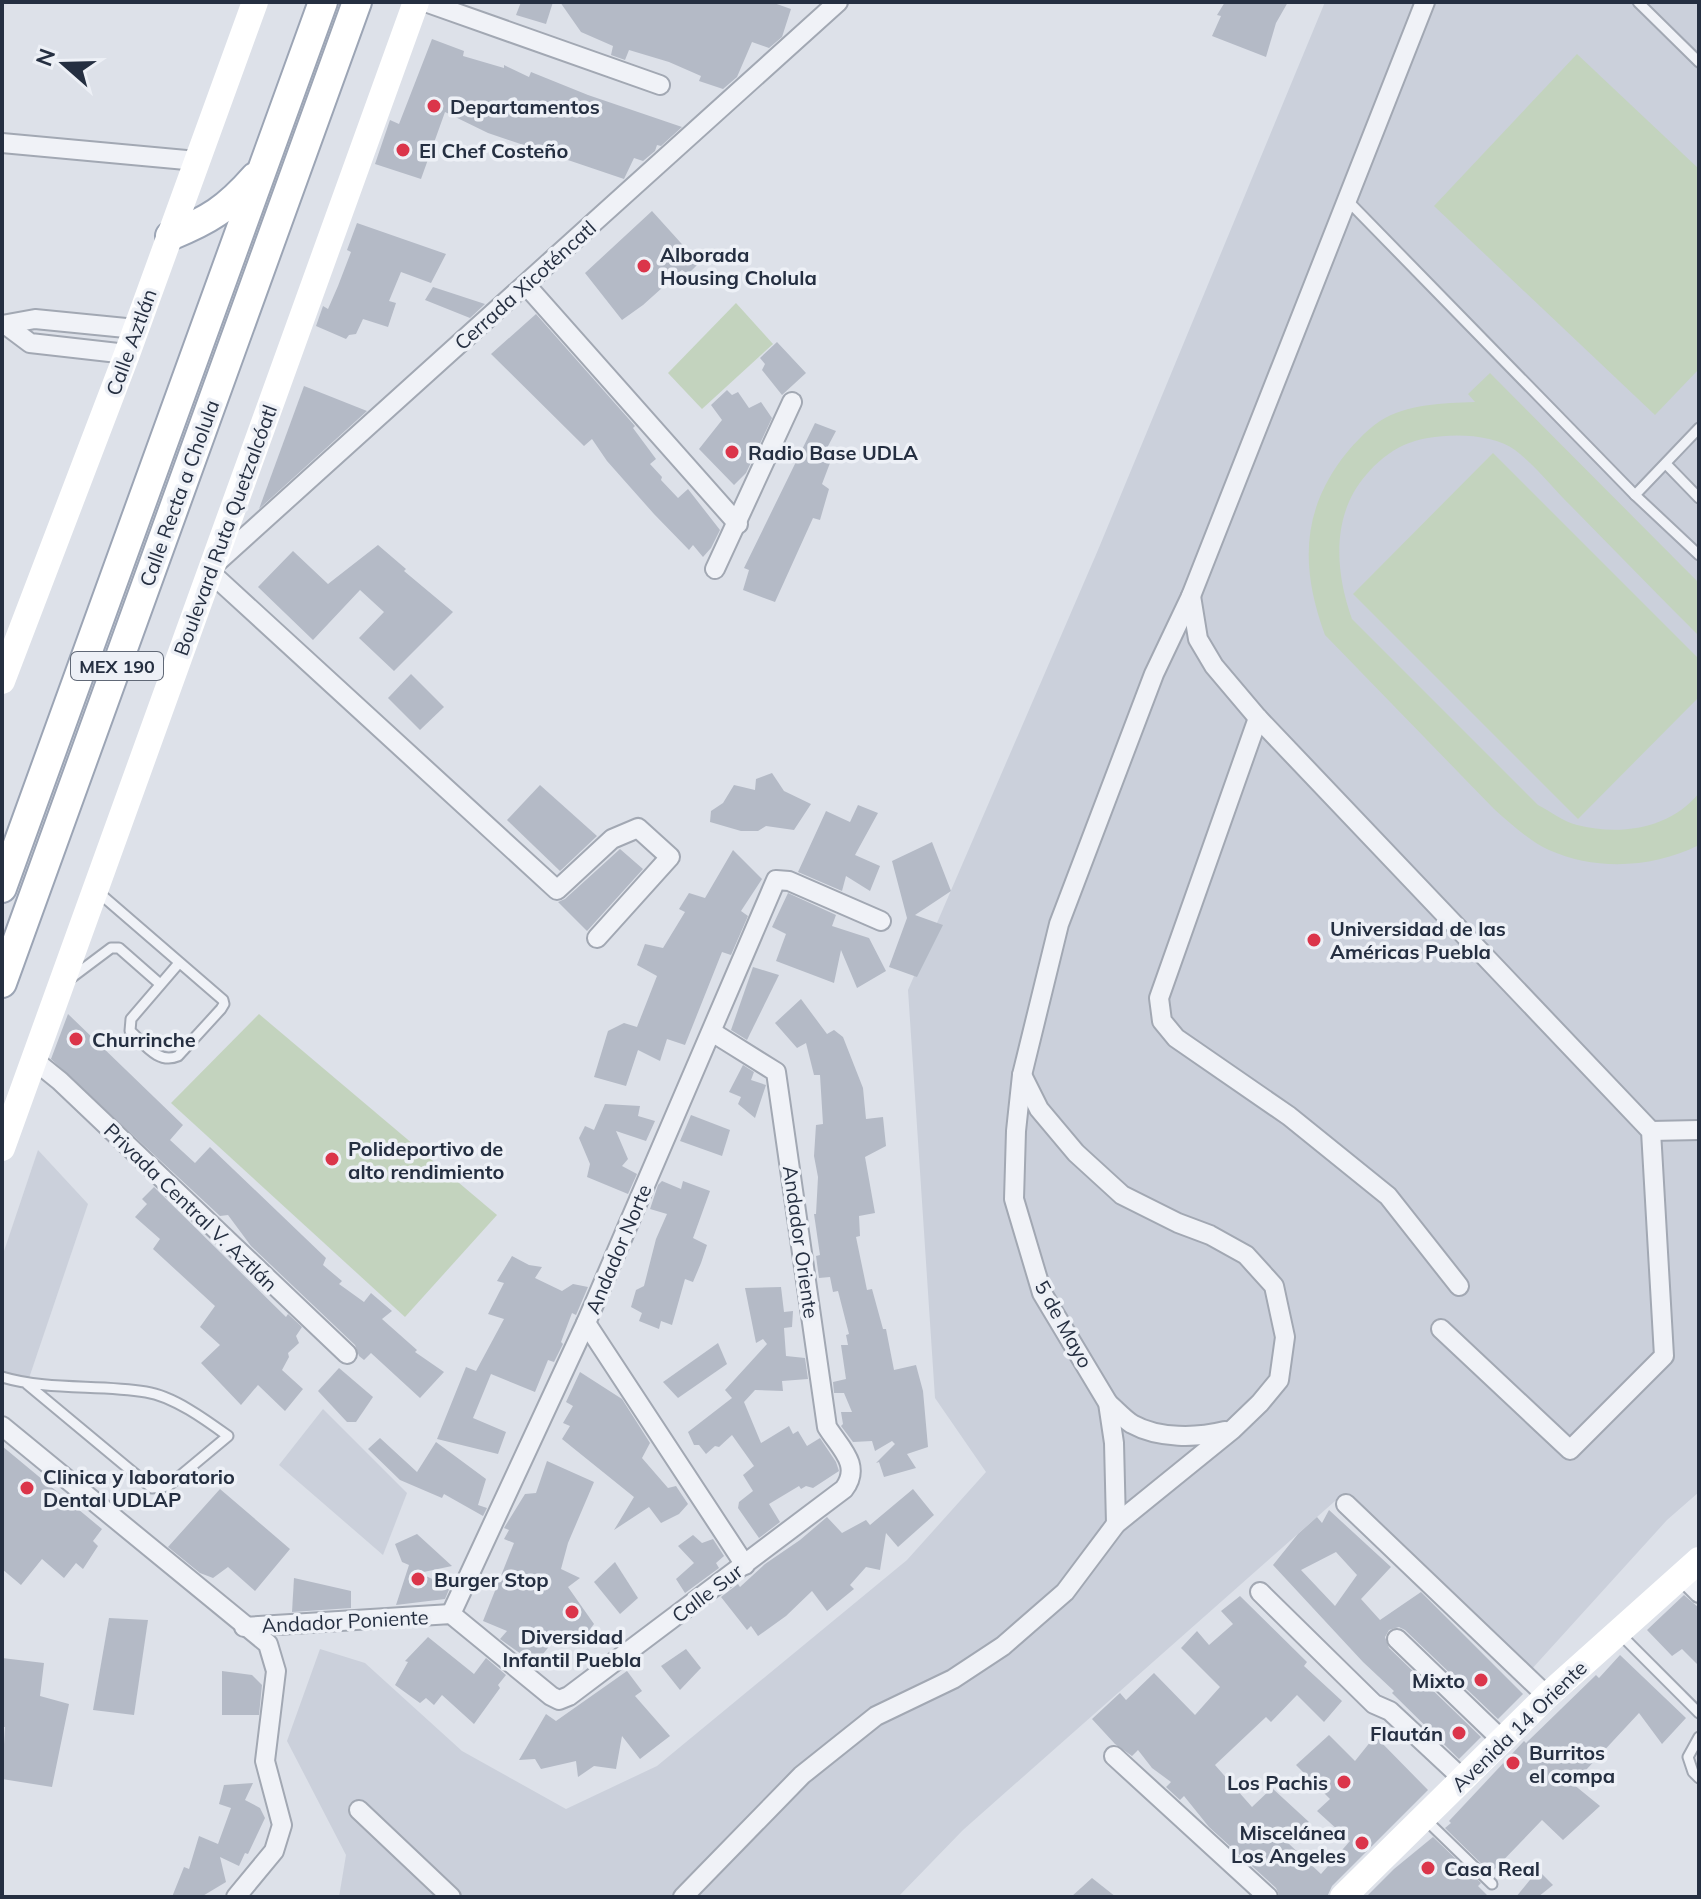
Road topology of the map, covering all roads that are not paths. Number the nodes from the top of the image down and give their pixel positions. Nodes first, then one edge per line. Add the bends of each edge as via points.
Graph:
1 (255, 2) edge
2 (323, 2) edge
3 (357, 2) edge
4 (416, 2) edge
5 (425, 2) edge
6 (838, 2) edge
7 (1425, 2) edge
8 (1640, 2) edge
9 (1699, 62) edge
10 (660, 85) dead end
11 (2, 143) edge
12 (197, 161) junction
13 (263, 167) junction
14 (1347, 200) junction
15 (170, 236) junction
16 (526, 285) junction
17 (4, 325) edge
18 (132, 341) junction
19 (792, 402) dead end
20 (1699, 428) edge
21 (1666, 464) junction
22 (1635, 495) junction
23 (1699, 498) edge
24 (738, 524) junction
25 (1699, 555) edge
26 (715, 569) dead end
27 (211, 570) junction
28 (1191, 596) junction
29 (10, 637) edge
30 (2, 681) edge
31 (1258, 718) junction
32 (7, 864) edge
33 (2, 888) edge
34 (95, 889) junction
35 (881, 921) dead end
36 (597, 938) dead end
37 (179, 963) junction
38 (2, 983) edge
39 (160, 984) junction
40 (61, 986) junction
41 (712, 1032) junction
42 (34, 1060) junction
43 (1022, 1075) junction
44 (1699, 1130) edge
45 (1651, 1131) junction
46 (2, 1148) edge
47 (1459, 1286) dead end
48 (586, 1323) junction
49 (1441, 1329) dead end
50 (347, 1354) dead end
51 (2, 1377) edge
52 (27, 1384) junction
53 (1108, 1403) junction
54 (2, 1426) edge
55 (1232, 1430) junction
56 (851, 1480) joint
57 (1346, 1504) dead end
58 (1116, 1524) junction
59 (745, 1565) junction
60 (1693, 1576) edge
61 (1260, 1592) dead end
62 (451, 1614) junction
63 (244, 1627) junction
64 (1618, 1632) junction
65 (1397, 1639) dead end
66 (1547, 1696) junction
67 (559, 1700) joint
68 (1699, 1713) edge
69 (1699, 1737) edge
70 (1503, 1741) junction
71 (1114, 1756) dead end
72 (1699, 1778) edge
73 (1463, 1779) junction
74 (359, 1810) dead end
75 (1424, 1817) junction
76 (1492, 1884) dead end
77 (236, 1897) edge
78 (451, 1897) edge
79 (683, 1897) edge
80 (1268, 1897) edge
81 (1343, 1897) edge

1 - 12 main road, Calle Aztlán
2 - 13 main road, MEX 190
3 - 38 main road, Calle Recta a Cholula / MEX 190
4 - 27 main road, Boulevard Ruta Quetzalcóatl
5 - 10 street
6 - 16 street, Cerrada Xicoténcatl
7 - 14 street, 5 de Mayo
8 - 9 lane
11 - 12 street
12 - 15 main road, Calle Aztlán
13 - 15 main road via 232,203
13 - 32 main road, MEX 190
14 - 22 lane
14 - 28 street, 5 de Mayo
15 - 18 main road, Calle Aztlán
16 - 24 street
16 - 27 street, Cerrada Xicoténcatl
17 - 18 street via 35,319
17 - 18 street via 30,343
18 - 29 main road, Calle Aztlán
19 - 24 street
20 - 21 lane
21 - 22 lane
21 - 23 lane
22 - 25 lane
24 - 26 street
27 - 34 main road, Boulevard Ruta Quetzalcóatl
27 - 36 street via 557,890 612,839 638,828 670,857
28 - 31 street via 1198,639
28 - 43 street, 5 de Mayo via 1154,674 1059,924
29 - 30 main road, Calle Aztlán
31 - 45 street
31 - 47 street via 1159,998 1162,1021 1176,1038 1289,1116 1388,1196
32 - 33 main road, MEX 190
34 - 37 lane
34 - 40 main road, Boulevard Ruta Quetzalcóatl
35 - 41 street, Andador Norte via 776,880
37 - 39 lane
37 - 39 lane via 224,1004 169,1060 129,1025
39 - 40 lane via 119,948 111,948
40 - 42 main road, Boulevard Ruta Quetzalcóatl
41 - 48 street, Andador Norte
41 - 56 street, Andador Oriente via 776,1072 827,1427 852,1465
42 - 46 main road, Boulevard Ruta Quetzalcóatl
42 - 50 street, Privada Central V. Aztlán
43 - 53 street, 5 de Mayo via 1014,1199 1042,1293
43 - 55 street via 1048,1120 1122,1195 1246,1255 1274,1286 1285,1337 1279,1380
44 - 45 street
45 - 49 street via 1664,1356 1570,1450
48 - 59 street
48 - 62 street, Andador Norte
51 - 52 lane
52 - 52 lane via 152,1488 168,1486 228,1436 199,1415 149,1392
53 - 55 street via 1132,1424 1157,1432 1203,1437
53 - 58 street, 5 de Mayo
54 - 63 street
55 - 58 street
56 - 59 street, Calle Sur
57 - 66 street
58 - 79 street via 1065,1592 1003,1646 953,1679 876,1716 802,1775
59 - 67 street, Calle Sur
60 - 64 main road, Avenida 14 Oriente
61 - 73 street via 1374,1704 1390,1711
62 - 63 street, Andador Poniente
62 - 67 street, Andador Poniente
63 - 77 street via 268,1644 276,1671 265,1761 282,1825 274,1851
64 - 66 main road, Avenida 14 Oriente
64 - 68 lane
65 - 70 street
66 - 70 main road, Avenida 14 Oriente
69 - 72 lane via 1688,1757
70 - 73 main road, Avenida 14 Oriente
71 - 80 street
73 - 75 main road, Avenida 14 Oriente
74 - 78 street
75 - 76 lane
75 - 81 main road, Avenida 14 Oriente

